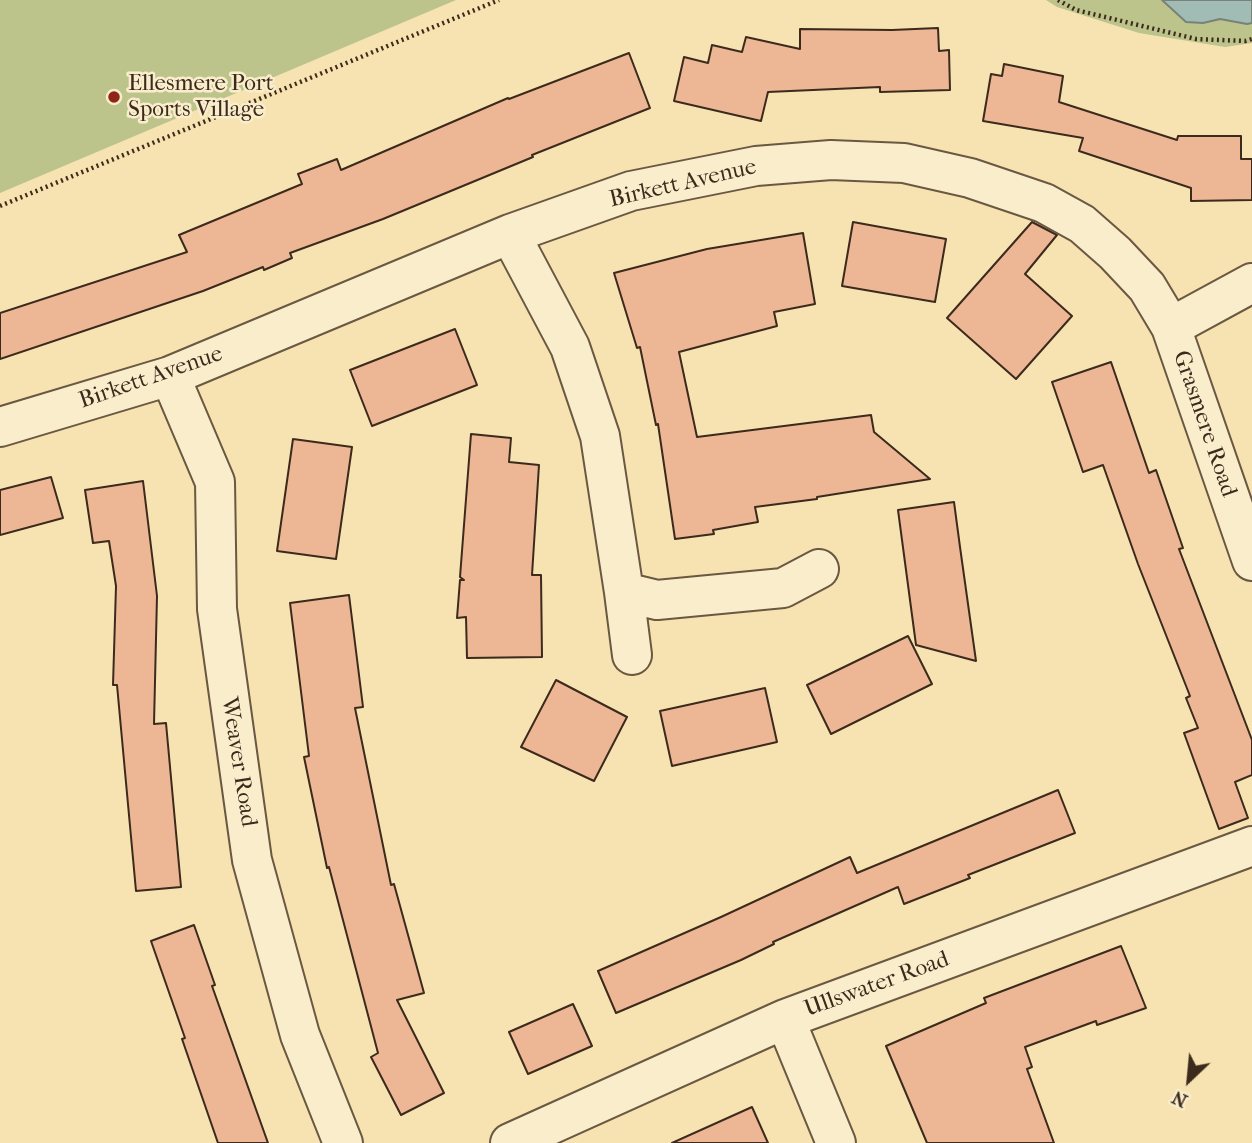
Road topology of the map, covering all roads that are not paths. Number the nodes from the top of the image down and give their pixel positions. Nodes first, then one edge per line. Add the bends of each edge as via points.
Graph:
1 (510, 234) junction
2 (1252, 283) edge
3 (1171, 327) junction
4 (170, 376) junction
5 (0, 427) edge
6 (1252, 561) edge
7 (820, 569) dead end
8 (624, 592) junction
9 (632, 655) dead end
10 (1252, 846) edge
11 (785, 1019) junction
12 (343, 1143) edge
13 (510, 1143) edge
14 (836, 1143) edge

1 - 3 street, Birkett Avenue via 631,191 756,166 831,160 904,163 970,178 1045,204 1082,224 1147,287
1 - 4 street, Birkett Avenue
1 - 8 street via 570,347 600,436
2 - 3 street
3 - 6 street, Grasmere Road
4 - 5 street, Birkett Avenue
4 - 12 street, Weaver Road via 215,482 217,609 252,860 300,1035
7 - 8 street via 783,588 657,600
8 - 9 street
10 - 11 street, Ullswater Road
11 - 13 street, Ullswater Road
11 - 14 street

